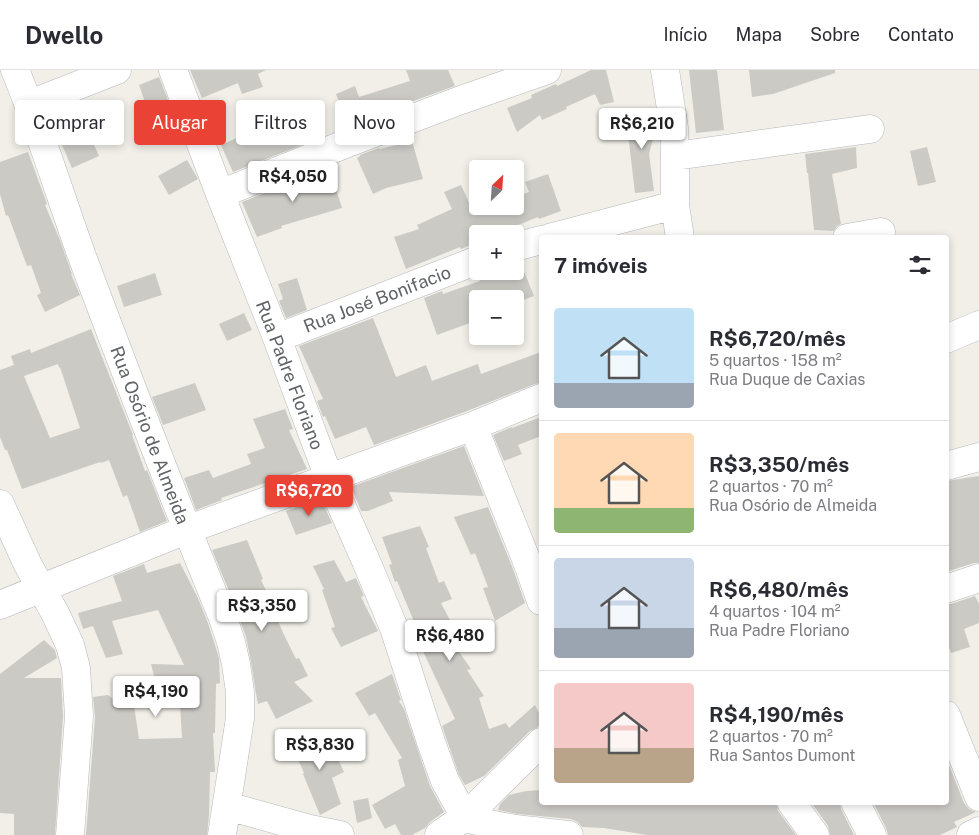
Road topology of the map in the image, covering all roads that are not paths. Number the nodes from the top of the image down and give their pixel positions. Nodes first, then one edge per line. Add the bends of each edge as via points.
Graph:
1 (15, 70) edge
2 (117, 70) edge
3 (173, 70) edge
4 (547, 70) edge
5 (665, 70) edge
6 (28, 100) edge
7 (40, 100) edge
8 (870, 129) dead end
9 (44, 145) edge
10 (675, 156) junction
11 (220, 194) junction
12 (675, 205) junction
13 (881, 232) dead end
14 (560, 235) edge
15 (680, 235) edge
16 (864, 235) edge
17 (539, 241) edge
18 (524, 245) edge
19 (469, 263) edge
20 (979, 325) edge
21 (277, 338) junction
22 (949, 338) edge
23 (539, 399) edge
24 (472, 426) junction
25 (979, 457) edge
26 (949, 465) edge
27 (329, 478) junction
28 (0, 504) edge
29 (186, 530) junction
30 (534, 561) edge
31 (979, 578) edge
32 (949, 588) edge
33 (40, 589) junction
34 (539, 590) edge
35 (0, 605) edge
36 (949, 722) edge
37 (539, 744) edge
38 (979, 797) edge
39 (793, 805) edge
40 (857, 805) edge
41 (227, 806) junction
42 (465, 816) junction
43 (979, 831) edge
44 (70, 835) edge
45 (222, 835) edge
46 (340, 835) edge
47 (439, 835) edge
48 (569, 835) edge
49 (815, 835) edge
50 (872, 835) edge
51 (971, 835) edge

1 - 6 street, Rua Osório de Almeida
2 - 7 street
3 - 11 street, Rua Padre Floriano
4 - 11 street
5 - 10 street
8 - 10 street
9 - 29 street, Rua Osório de Almeida
10 - 12 street
11 - 21 street, Rua Padre Floriano
12 - 14 street
12 - 15 street
13 - 16 street
17 - 18 street
19 - 21 street, Rua José Bonifacio
20 - 22 street
21 - 27 street, Rua Padre Floriano
23 - 24 street
24 - 27 street
24 - 30 street
25 - 26 street
27 - 29 street
27 - 42 street, Rua Padre Floriano via 394,628 445,781
28 - 33 street
29 - 33 street
29 - 41 street, Rua Osório de Almeida via 223,618 239,683 240,718
30 - 34 street
31 - 32 street
33 - 35 street
33 - 44 street via 70,645 76,668 78,716
36 - 38 street
37 - 42 street
39 - 49 street
40 - 50 street
41 - 45 street, Rua Osório de Almeida
41 - 46 street
42 - 47 street
42 - 48 street via 516,829
43 - 51 street

